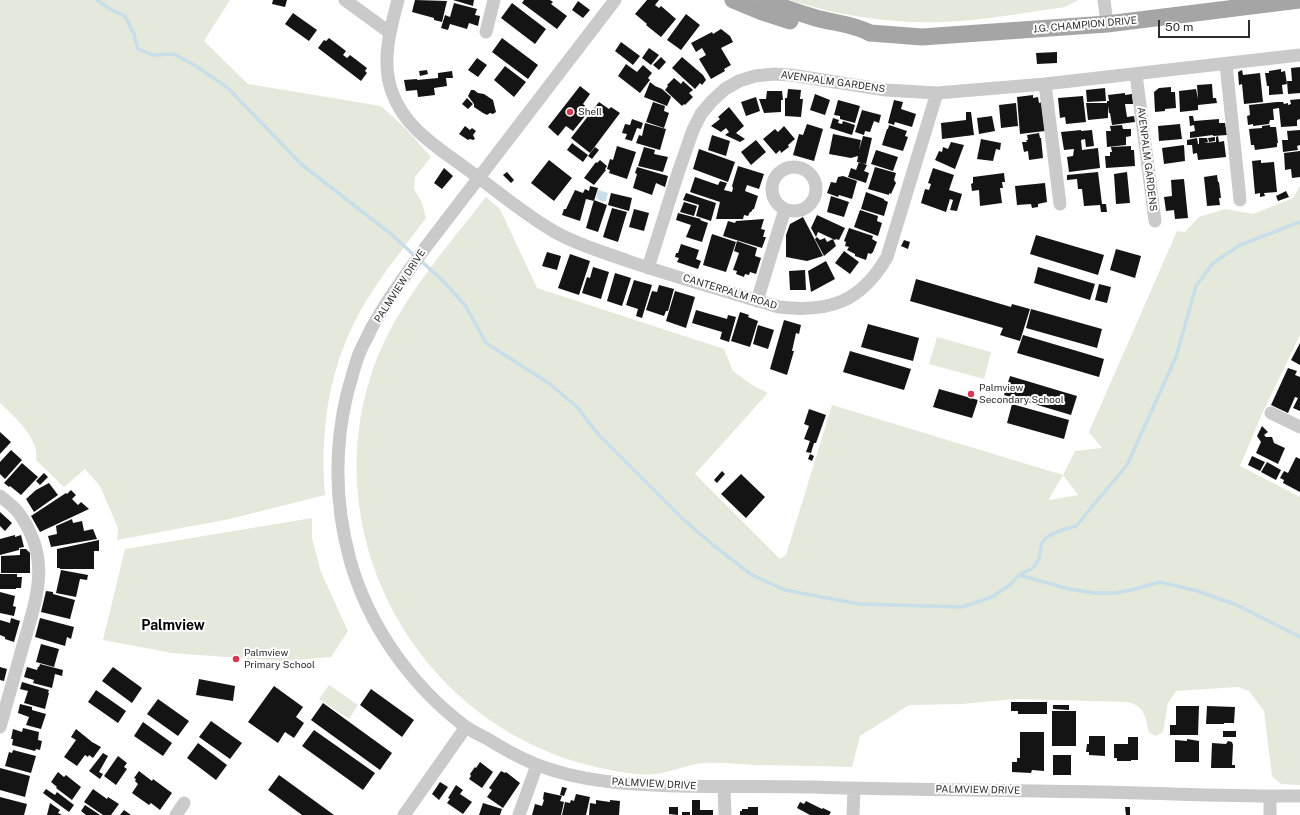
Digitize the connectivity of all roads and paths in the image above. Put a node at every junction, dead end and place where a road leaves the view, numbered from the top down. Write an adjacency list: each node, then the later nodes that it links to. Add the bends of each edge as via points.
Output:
1 (345, 0): 10 (street)
2 (398, 0): 10 (street, CANTERPALM ROAD)
3 (494, 0): 11 (street)
4 (615, 0): 18 (street, PALMVIEW DRIVE)
5 (733, 0): 12 (main road, J.G. CHAMPION DRIVE, via 799,24 832,31 864,35)
6 (765, 0): 12 (main road, J.G. CHAMPION DRIVE, via 788,10)
7 (1104, 0): 9 (street)
8 (1300, 0): 9 (main road, J.G. CHAMPION DRIVE)
9 (1107, 24): 12 (main road, J.G. CHAMPION DRIVE, via 922,37)
10 (389, 32): 18 (street, CANTERPALM ROAD, via 387,73 398,107 416,130)
11 (486, 32)
12 (870, 33)
13 (1300, 55): 14 (street, AVENPALM GARDENS)
14 (1226, 64): 15 (street, AVENPALM GARDENS); 19 (street)
15 (1136, 74): 16 (street, AVENPALM GARDENS); 22 (street, AVENPALM GARDENS)
16 (1045, 84): 17 (street, AVENPALM GARDENS); 20 (street)
17 (937, 93): 23 (street, AVENPALM GARDENS, via 886,90 791,75 755,76 738,81 712,101 701,114 693,130); 24 (street, CANTERPALM ROAD, via 887,257 878,272 864,288 833,305 794,309)
18 (480, 178): 23 (street, CANTERPALM ROAD, via 554,232 584,246); 29 (street, PALMVIEW DRIVE, via 401,281 382,309 359,353 342,418 337,464 344,539 365,604 398,658 448,713)
19 (1240, 200)
20 (1060, 204)
21 (785, 209): 24 (street)
22 (1155, 222)
23 (648, 268): 24 (street, CANTERPALM ROAD)
24 (757, 301)
25 (1271, 413): 26 (street)
26 (1300, 427)
27 (0, 496): 28 (street, via 17,511 26,525 33,540 40,570 36,599)
28 (0, 727)
29 (466, 727): 30 (street, PALMVIEW DRIVE); 37 (street)
30 (537, 765): 31 (street, PALMVIEW DRIVE, via 605,781 642,785); 38 (street)
31 (724, 787): 32 (street, PALMVIEW DRIVE); 39 (street)
32 (854, 789): 33 (street, PALMVIEW DRIVE); 40 (street)
33 (1270, 796): 34 (street, PALMVIEW DRIVE); 41 (street)
34 (1300, 796)
35 (184, 803): 36 (street)
36 (176, 815)
37 (404, 815)
38 (519, 815)
39 (725, 815)
40 (853, 815)
41 (1270, 815)

